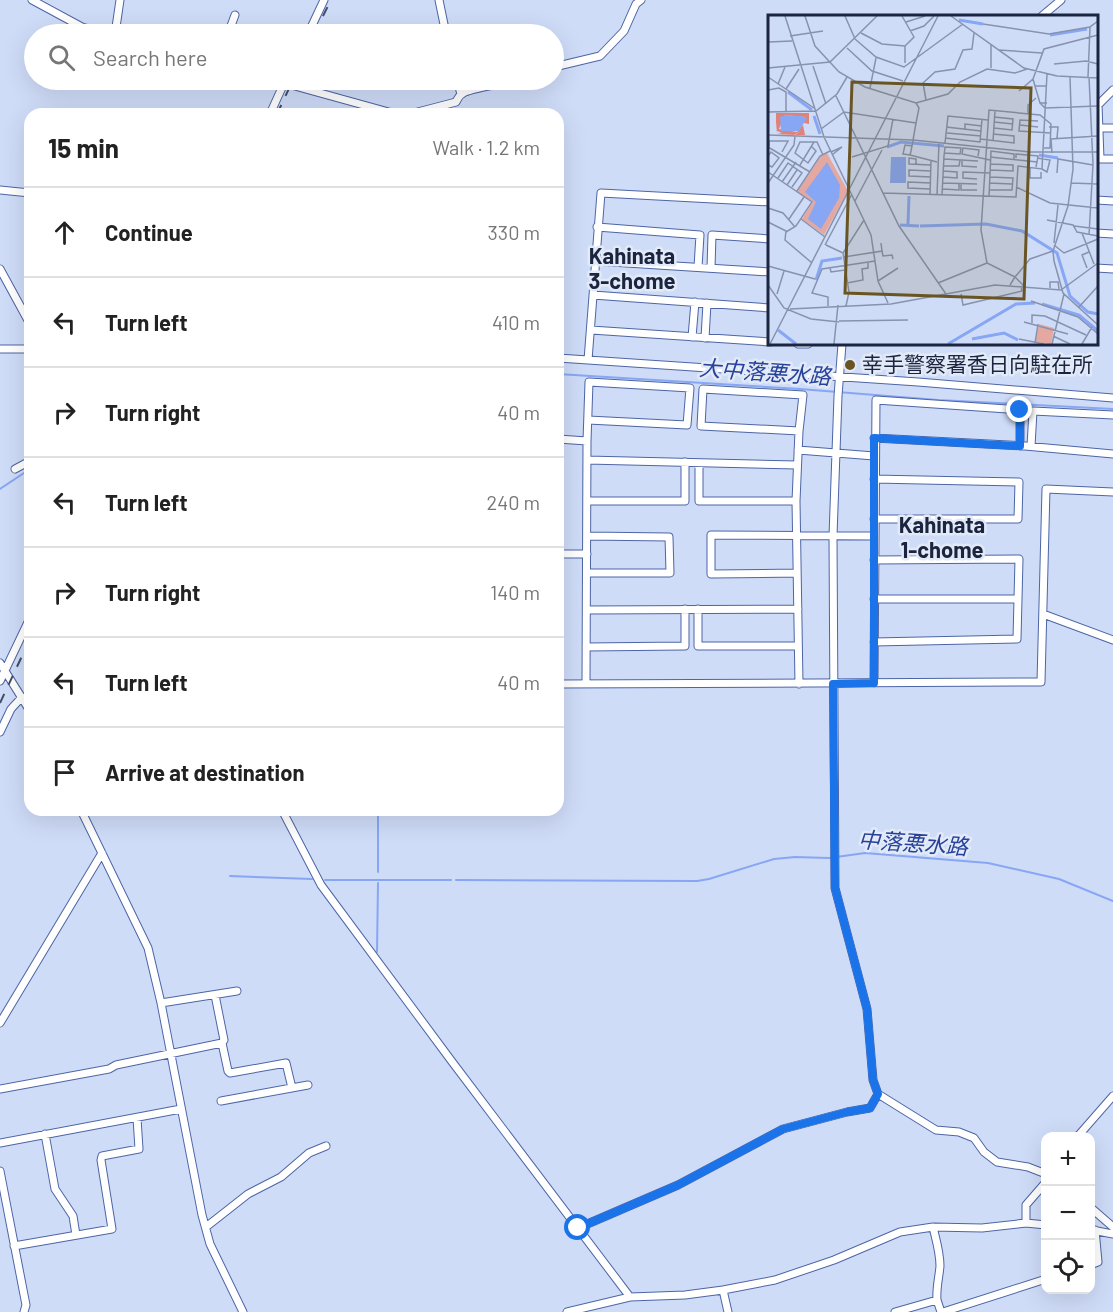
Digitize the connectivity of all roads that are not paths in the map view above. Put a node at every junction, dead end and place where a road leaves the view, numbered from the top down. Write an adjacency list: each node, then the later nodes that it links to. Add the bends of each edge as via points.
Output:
1 (32, 0): 11 (street)
2 (120, 0): 12 (street)
3 (319, 0): 8 (street)
4 (324, 0): 8 (street)
5 (439, 0): 15 (street)
6 (641, 0): 16 (street, via 624,31 600,57)
7 (1061, 0): 10 (street)
8 (319, 13): 14 (street)
9 (235, 15): 13 (street)
10 (1043, 15)
11 (76, 24)
12 (116, 24)
13 (232, 24)
14 (313, 24)
15 (444, 24)
16 (564, 65)
17 (281, 90): 23 (street)
18 (315, 90): 24 (street)
19 (460, 90): 22 (street)
20 (477, 90): 22 (street)
21 (1113, 90): 26 (street, via 1098,105)
22 (461, 94): 25 (street, via 456,102)
23 (273, 108)
24 (376, 108)
25 (433, 108)
26 (1099, 128): 27 (street); 28 (street)
27 (1113, 128)
28 (1098, 159): 29 (street)
29 (1113, 159)
30 (0, 190): 31 (street)
31 (24, 192)
32 (1098, 200): 33 (street)
33 (1113, 201)
34 (768, 202): 35 (street, via 601,193)
35 (597, 227): 39 (street); 40 (street, via 700,236)
36 (1098, 233): 37 (street)
37 (1113, 234)
38 (768, 239): 41 (street, via 712,235)
39 (595, 261): 40 (street); 46 (street)
40 (698, 267): 41 (street)
41 (711, 268): 45 (street)
42 (1098, 268): 44 (street)
43 (0, 269): 50 (street)
44 (1113, 269)
45 (768, 272)
46 (593, 295): 47 (street); 51 (street)
47 (695, 302): 48 (street); 52 (street)
48 (707, 303): 49 (street); 53 (street)
49 (768, 308)
50 (24, 313)
51 (591, 330): 52 (street); 59 (street)
52 (692, 337): 53 (street)
53 (705, 338): 54 (street)
54 (768, 342)
55 (842, 345): 60 (street)
56 (0, 349): 57 (street)
57 (24, 349)
58 (564, 358): 59 (street)
59 (588, 360): 60 (street)
60 (839, 378): 61 (street); 71 (street)
61 (1113, 398)
62 (1113, 415): 69 (street, via 1033,411)
63 (588, 420): 63 (street, via 589,382 690,388 687,425); 67 (street)
64 (798, 431): 64 (street, via 701,426 703,389 802,395); 70 (street)
65 (874, 438): 68 (street); 68 (street, via 876,400 1020,410); 73 (street)
66 (564, 439): 67 (street)
67 (587, 441): 74 (street)
68 (1020, 446): 69 (street)
69 (1031, 446): 72 (street)
70 (798, 450): 71 (street); 78 (street)
71 (835, 453): 73 (street); 87 (street)
72 (1113, 454)
73 (874, 456): 80 (street)
74 (587, 460): 75 (street); 82 (street)
75 (685, 462): 76 (street); 82 (street, via 685,501)
76 (699, 463): 78 (street); 83 (street, via 699,501)
77 (24, 464): 79 (street)
78 (797, 465): 83 (street)
79 (15, 469)
80 (874, 479): 84 (street); 84 (street, via 1019,482 1018,519)
81 (1113, 492): 100 (street, via 1046,489)
82 (587, 501): 85 (street)
83 (796, 501): 86 (street)
84 (874, 519): 88 (street)
85 (587, 536): 90 (street); 92 (street, via 669,537 670,573)
86 (797, 536): 87 (street); 93 (street); 93 (street, via 711,536 711,574)
87 (833, 536): 88 (street); 113 (street)
88 (874, 536): 91 (street)
89 (564, 554): 90 (street)
90 (587, 554): 92 (street)
91 (874, 560): 94 (street, via 1019,560); 95 (street)
92 (587, 573): 99 (street)
93 (797, 573): 98 (street)
94 (1018, 598): 95 (street); 103 (street, via 1017,639)
95 (874, 599): 103 (street)
96 (685, 609): 97 (street); 99 (street); 105 (street, via 685,646)
97 (698, 609): 98 (street); 104 (street, via 698,646)
98 (798, 609): 104 (street)
99 (587, 610): 105 (street)
100 (1043, 614): 102 (street); 109 (street, via 1041,682)
101 (24, 631): 107 (street)
102 (1113, 640)
103 (874, 642): 109 (street)
104 (798, 646): 112 (street)
105 (586, 647): 111 (street)
106 (0, 663): 107 (street)
107 (5, 671): 108 (street); 114 (street)
108 (0, 681)
109 (874, 683): 113 (street)
110 (564, 684): 111 (street)
111 (586, 684): 112 (street)
112 (799, 684): 113 (street)
113 (833, 684): 129 (street, via 835,888 867,1009 873,1080)
114 (22, 697): 115 (street); 116 (street)
115 (24, 700)
116 (0, 732)
117 (84, 816): 119 (street)
118 (285, 816): 147 (street, via 321,885)
119 (102, 853): 122 (street, via 148,948); 123 (street)
120 (237, 991): 121 (street)
121 (215, 995): 122 (street); 124 (street)
122 (161, 1002): 125 (street)
123 (0, 1023)
124 (222, 1043): 125 (street); 127 (street, via 230,1073 286,1062)
125 (171, 1053): 128 (street); 132 (street)
126 (308, 1085): 127 (street)
127 (292, 1088): 131 (street)
128 (0, 1089)
129 (878, 1094): 139 (street, via 936,1130 974,1138 997,1162); 147 (street, via 870,1108 783,1129 678,1185)
130 (1113, 1096): 134 (street)
131 (221, 1101)
132 (181, 1109): 133 (street); 144 (street)
133 (137, 1118): 135 (street); 150 (street, via 139,1149 102,1156 101,1160 112,1229)
134 (1082, 1132)
135 (45, 1134): 136 (street); 150 (street, via 55,1189 73,1216)
136 (0, 1143)
137 (326, 1146): 144 (street, via 248,1194)
138 (0, 1171): 152 (street)
139 (1041, 1172)
140 (1043, 1186): 142 (street, via 1026,1205)
141 (1095, 1211): 146 (street)
142 (1026, 1223): 143 (street); 145 (street, via 982,1228)
143 (1041, 1224)
144 (206, 1227): 159 (street, via 210,1244)
145 (933, 1227): 155 (street, via 900,1232 792,1275); 157 (street, via 940,1255)
146 (1113, 1227)
147 (578, 1228): 156 (street)
148 (1095, 1230): 149 (street)
149 (1113, 1234)
150 (76, 1235): 152 (street)
151 (1095, 1243): 153 (street)
152 (14, 1246): 158 (street, via 26,1305)
153 (1095, 1263)
154 (1041, 1281): 163 (street)
155 (723, 1290): 156 (street); 161 (street)
156 (630, 1297): 160 (street)
157 (937, 1300): 162 (street); 163 (street)
158 (24, 1312)
159 (243, 1312)
160 (567, 1312)
161 (728, 1312)
162 (895, 1312)
163 (942, 1312)

